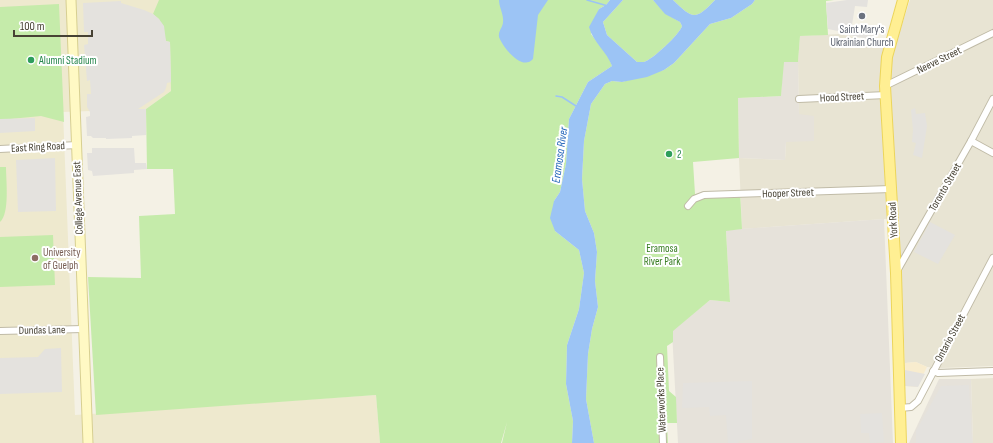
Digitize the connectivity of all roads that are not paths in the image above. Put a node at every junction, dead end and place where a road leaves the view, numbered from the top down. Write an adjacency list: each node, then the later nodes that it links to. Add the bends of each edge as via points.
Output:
1 (71, 0): 8 (street, College Avenue East)
2 (903, 0): 4 (main road, York Road, via 887,57)
3 (993, 33): 4 (street, Neeve Street)
4 (885, 90): 5 (street, Hood Street); 11 (main road, York Road)
5 (799, 99)
6 (993, 99): 7 (street, Toronto Street)
7 (971, 141): 10 (street); 14 (street, Toronto Street)
8 (77, 146): 9 (street, East Ring Road); 15 (street, College Avenue East)
9 (0, 149)
10 (993, 152)
11 (891, 189): 12 (street, Hooper Street, via 704,195 694,199); 14 (main road, York Road)
12 (688, 206)
13 (992, 260): 18 (street, Ontario Street)
14 (896, 273): 20 (main road, York Road)
15 (83, 329): 16 (street, Dundas Lane); 21 (street, College Avenue East)
16 (0, 331)
17 (660, 358): 22 (street, Waterworks Place)
18 (933, 371): 19 (street); 20 (street, Ontario Street, via 916,404)
19 (993, 371)
20 (900, 408): 23 (main road, York Road)
21 (88, 443)
22 (663, 443)
23 (901, 443)

